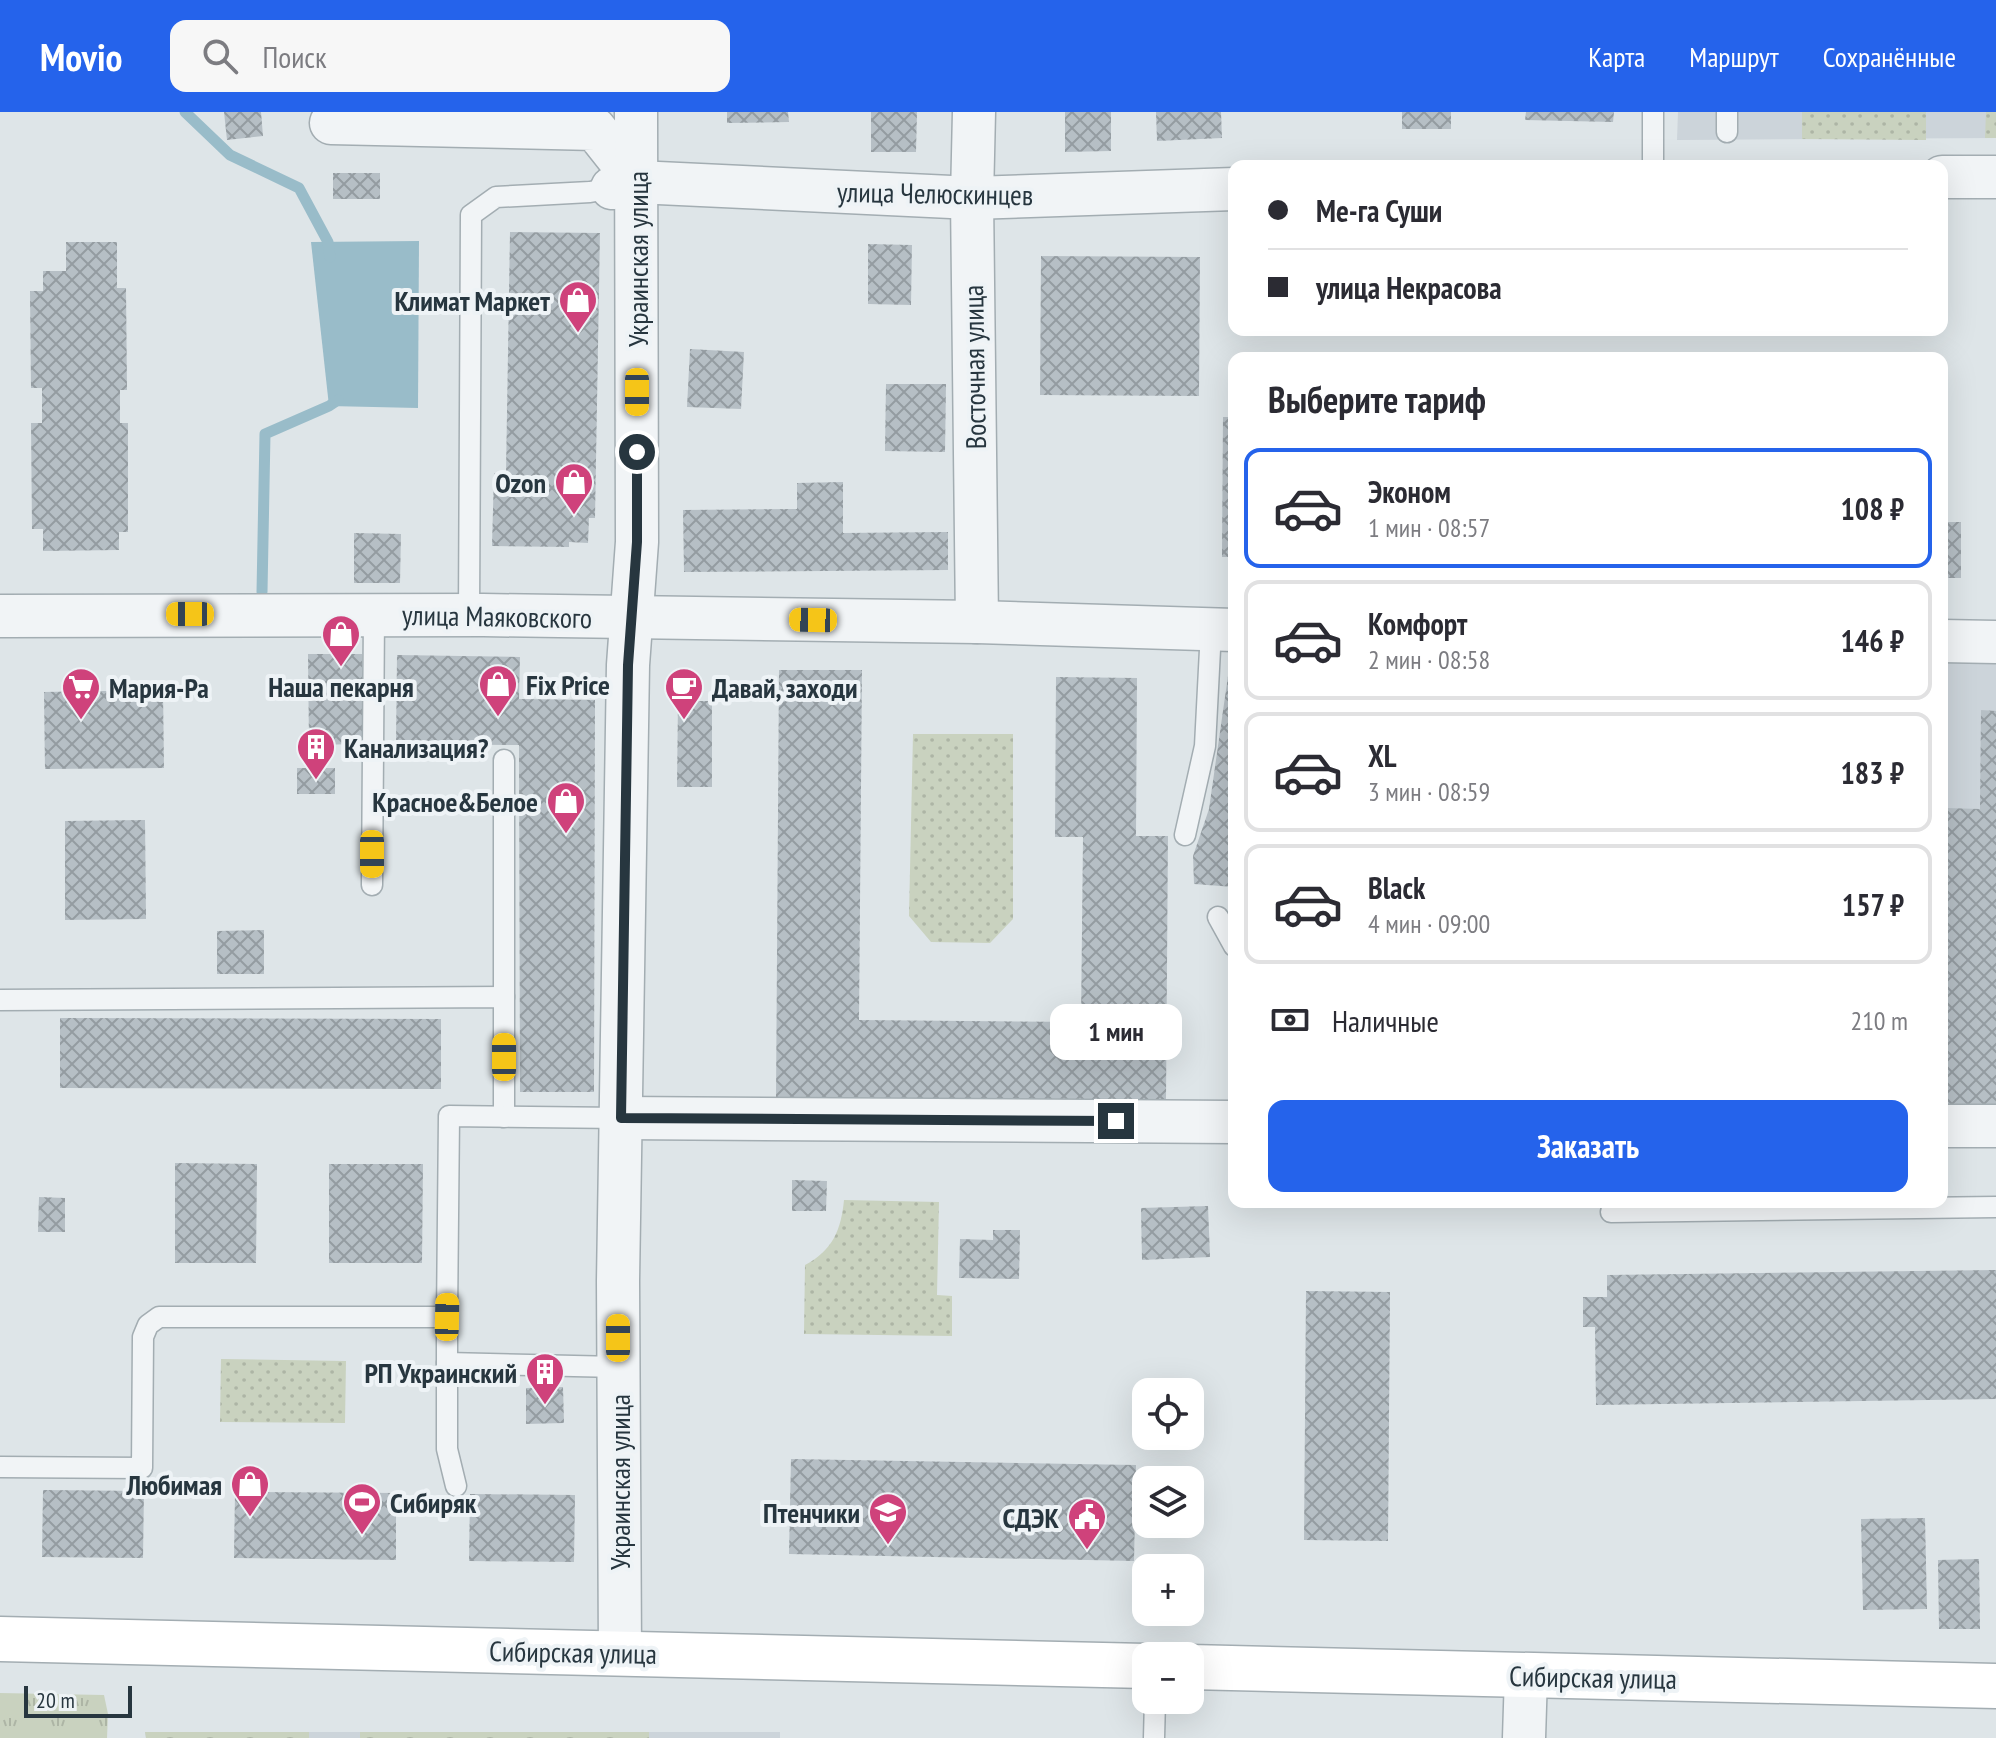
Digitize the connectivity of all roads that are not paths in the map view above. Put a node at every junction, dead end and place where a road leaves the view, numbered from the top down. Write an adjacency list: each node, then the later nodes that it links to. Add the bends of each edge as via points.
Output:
1 (636, 112): 8 (street, Украинская улица)
2 (974, 112): 10 (street, Восточная улица)
3 (1653, 112): 5 (lane)
4 (331, 123): 8 (street, via 595,129)
5 (1653, 160)
6 (1948, 177): 7 (street)
7 (1996, 177)
8 (624, 185): 10 (street, улица Челюскинцев); 12 (lane, via 496,197 471,215); 14 (street, Украинская улица, via 637,542)
9 (1228, 189): 10 (street, улица Челюскинцев)
10 (972, 198): 15 (street, Восточная улица)
11 (374, 614): 12 (street, улица Маяковского); 13 (street, улица Маяковского); 21 (lane)
12 (469, 615): 14 (street, улица Маяковского)
13 (0, 616)
14 (631, 618): 15 (street, улица Маяковского); 27 (street, Украинская улица)
15 (977, 622): 16 (street, улица Маяковского)
16 (1222, 630): 20 (lane)
17 (1948, 641): 18 (street)
18 (1996, 642)
19 (504, 760): 24 (lane)
20 (1185, 835)
21 (372, 885)
22 (1218, 917): 23 (lane)
23 (1228, 935)
24 (504, 997): 25 (lane); 26 (lane)
25 (0, 1000)
26 (504, 1117): 27 (lane); 35 (lane, via 449,1116)
27 (621, 1118): 28 (street); 37 (street, Украинская улица)
28 (1228, 1122)
29 (1948, 1126): 30 (street)
30 (1996, 1126)
31 (1996, 1207): 33 (lane)
32 (1919, 1208): 34 (lane)
33 (1948, 1208)
34 (1611, 1212)
35 (447, 1317): 36 (lane); 38 (lane, via 159,1317 143,1337 142,1468)
36 (447, 1363): 37 (lane); 39 (lane, via 447,1449)
37 (618, 1367): 41 (street, Украинская улица)
38 (0, 1467)
39 (456, 1486)
40 (0, 1639): 41 (main road, Сибирская улица)
41 (620, 1653): 42 (main road, Сибирская улица)
42 (1132, 1666)
43 (1204, 1667): 44 (main road, Сибирская улица)
44 (1526, 1675): 45 (main road, Сибирская улица); 48 (street)
45 (1996, 1686)
46 (1155, 1714): 47 (lane)
47 (1154, 1738)
48 (1524, 1738)

